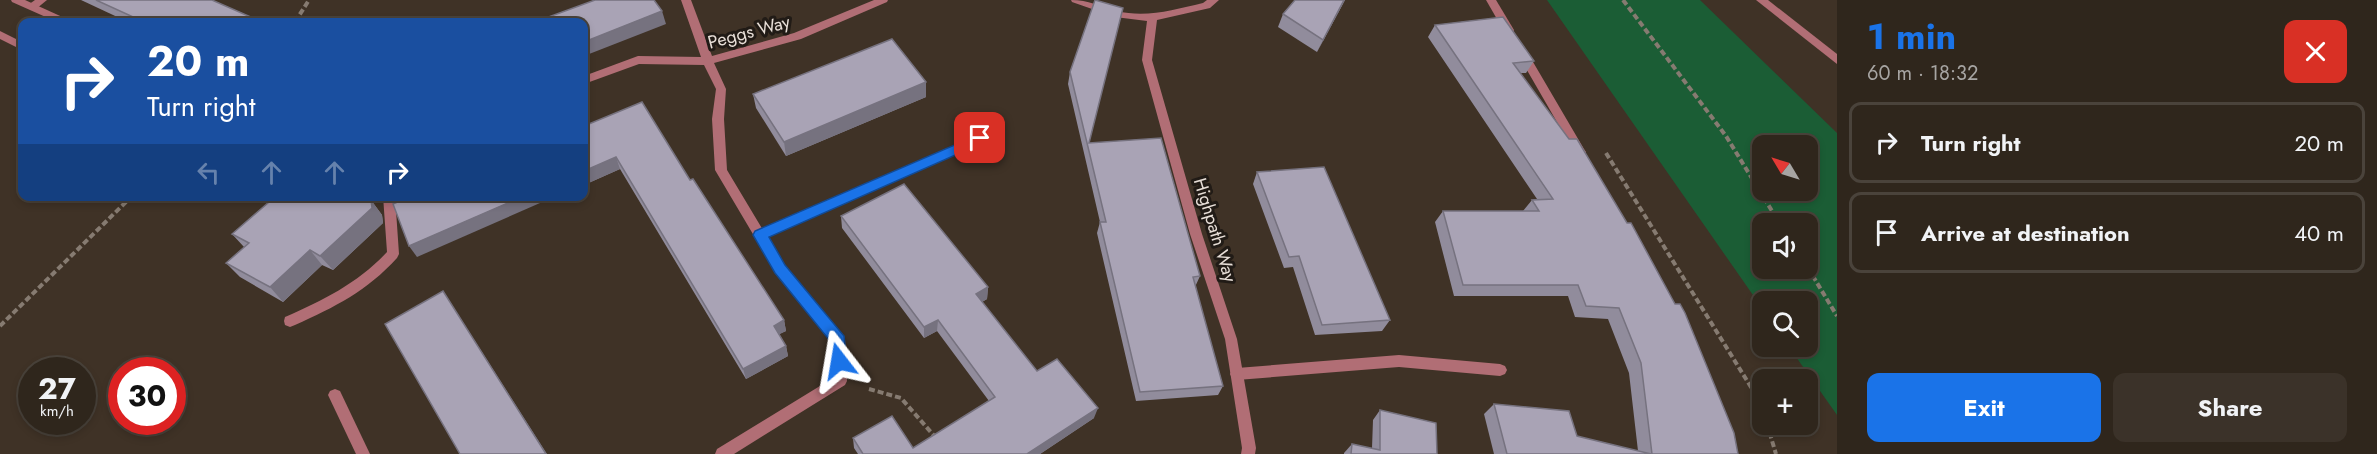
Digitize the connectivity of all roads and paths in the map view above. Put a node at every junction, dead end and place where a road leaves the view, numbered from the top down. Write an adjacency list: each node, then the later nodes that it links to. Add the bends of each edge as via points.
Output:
1 (16, 0): 11 (street)
2 (42, 0): 11 (street)
3 (309, 0): 13 (path)
4 (686, 0): 18 (street)
5 (883, 0): 18 (street, Peggs Way, via 797,36)
6 (1076, 0): 14 (street, via 1115,14)
7 (1214, 0): 14 (street, via 1206,6)
8 (1491, 0): 22 (street)
9 (1623, 0): 25 (path, via 1726,136)
10 (1761, 0): 17 (street)
11 (32, 7): 12 (street)
12 (56, 18)
13 (298, 18)
14 (1152, 18): 32 (street, Highpath Way, via 1147,60 1196,234 1231,339)
15 (0, 35): 16 (street)
16 (18, 44)
17 (1837, 60)
18 (708, 61): 19 (street, Peggs Way, via 638,60); 26 (street, via 721,89 721,170)
19 (588, 79)
20 (980, 138): 26 (street)
21 (1605, 150): 34 (path)
22 (1586, 161)
23 (127, 201): 30 (path)
24 (389, 201): 29 (street, via 393,255 349,295)
25 (1773, 213)
26 (760, 235): 33 (street, via 780,269 839,340)
27 (1815, 279): 28 (path)
28 (1837, 316)
29 (290, 321)
30 (0, 326)
31 (1500, 370): 32 (street, via 1399,361)
32 (1237, 374): 40 (street, Highpath Way)
33 (840, 381): 37 (path, via 901,398); 39 (street)
34 (1752, 389)
35 (335, 395): 38 (street)
36 (1770, 435): 41 (path)
37 (944, 446)
38 (363, 454)
39 (722, 454)
40 (1248, 454)
41 (1776, 454)

